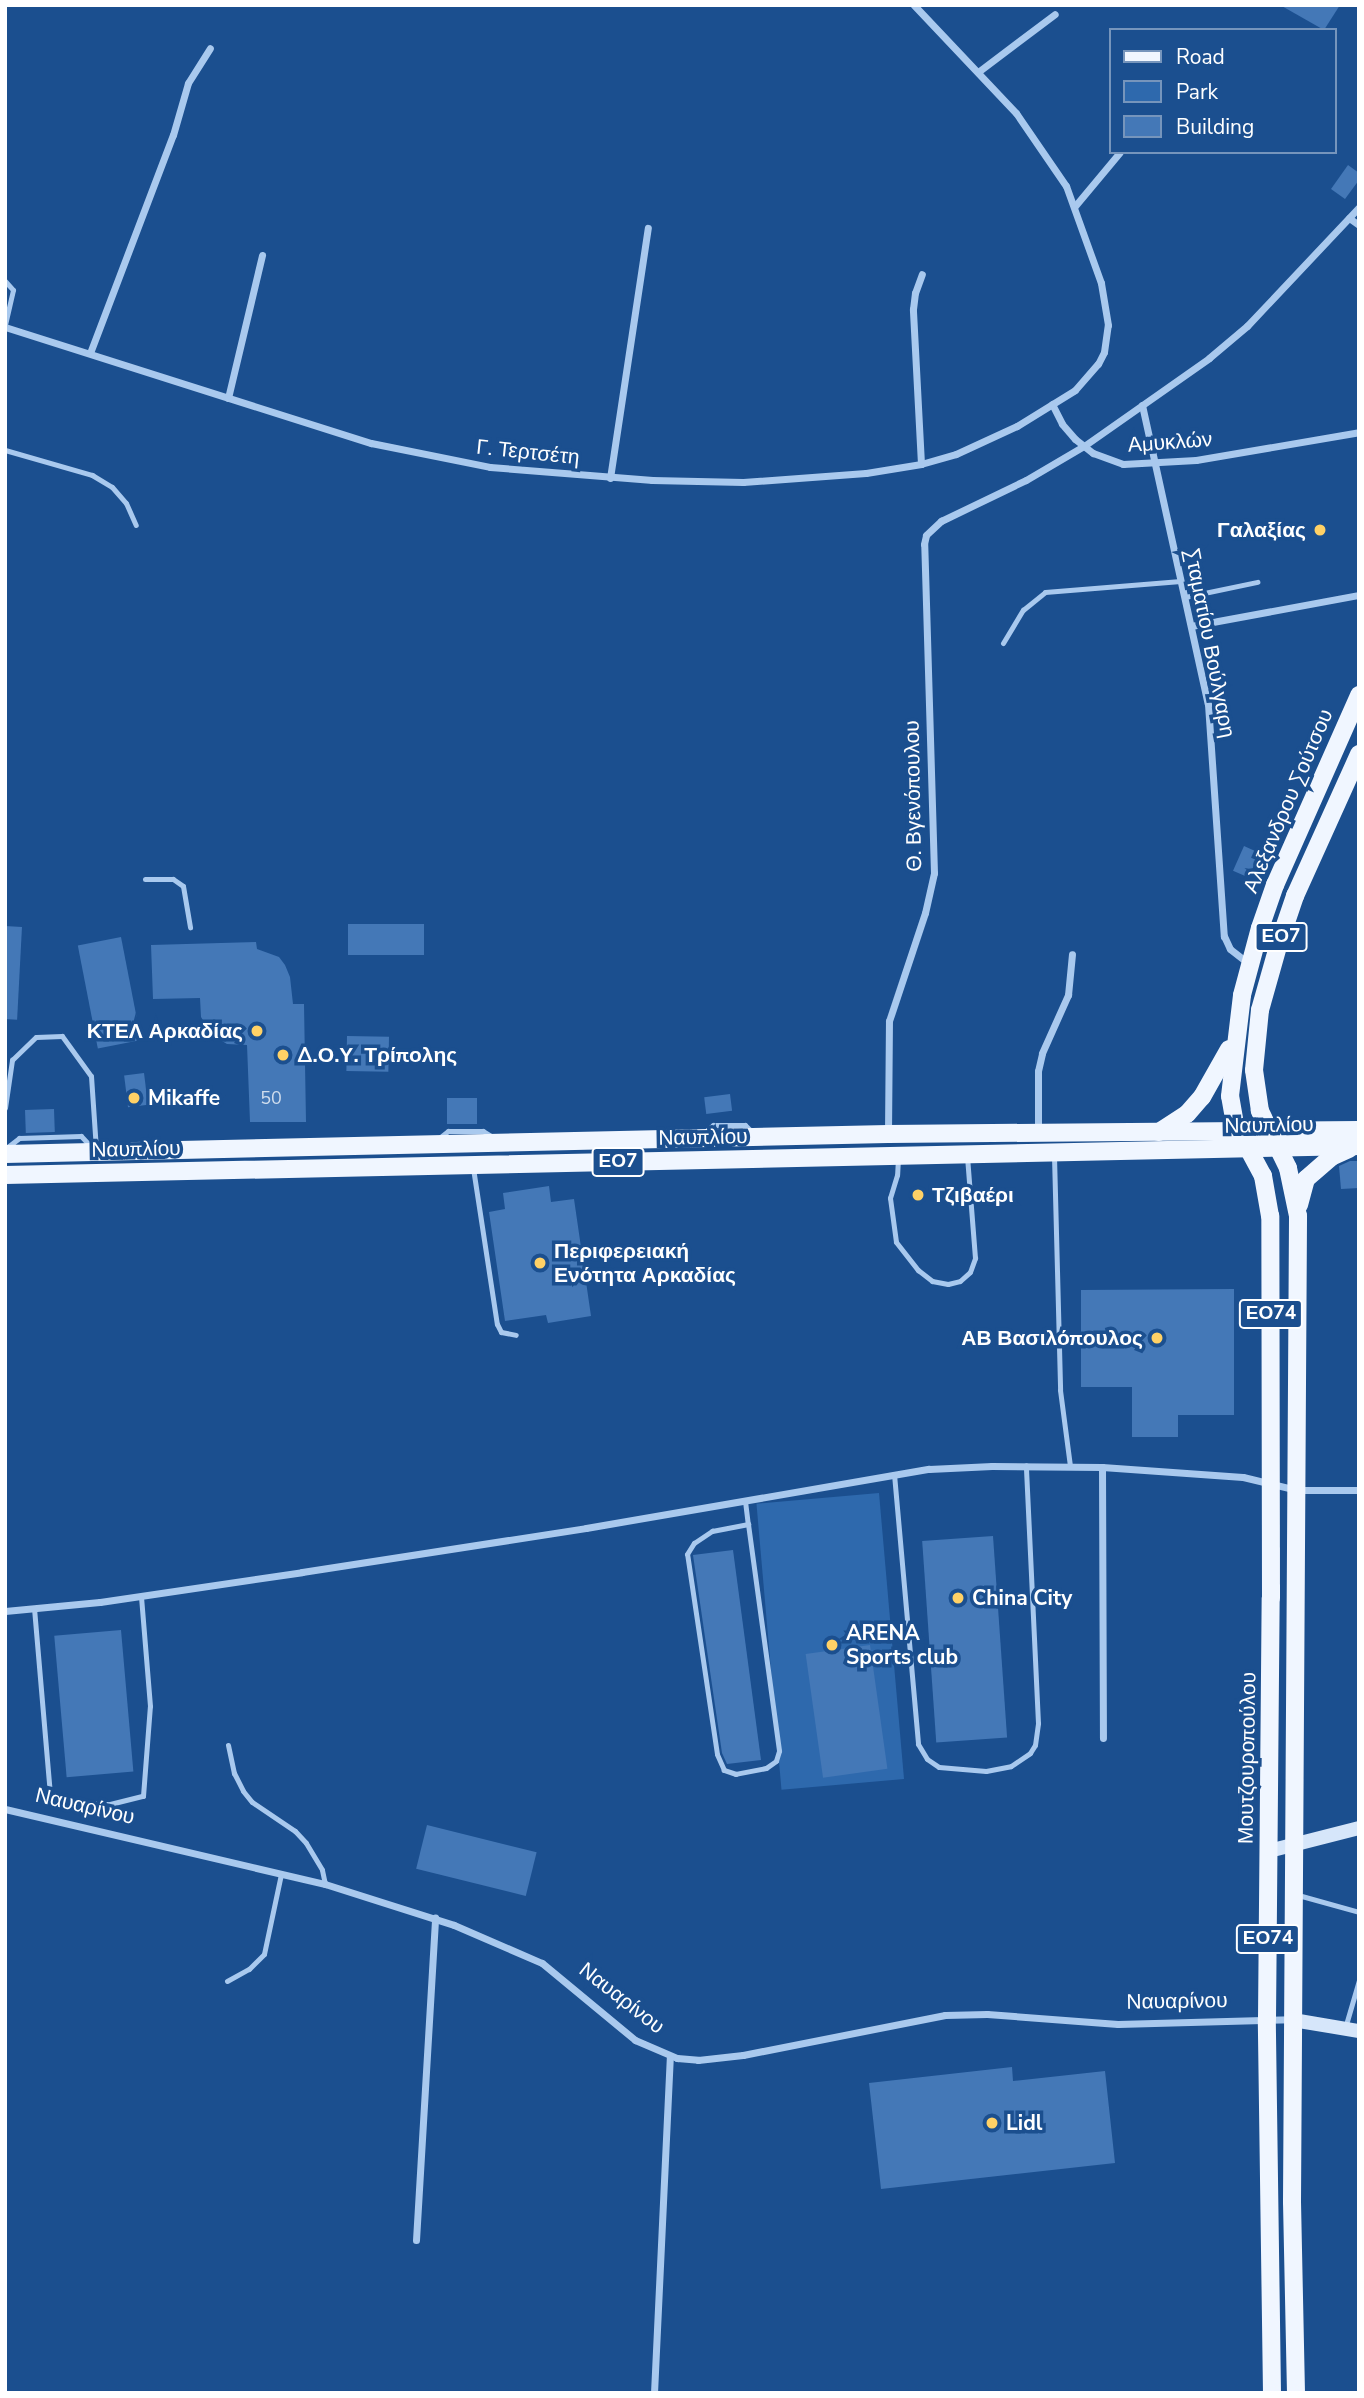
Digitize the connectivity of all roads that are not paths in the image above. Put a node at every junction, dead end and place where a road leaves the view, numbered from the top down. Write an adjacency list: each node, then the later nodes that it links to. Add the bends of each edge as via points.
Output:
1 (914, 5): 4 (street)
2 (1055, 14): 4 (street)
3 (210, 48): 15 (street, via 188,83 173,135)
4 (978, 72): 6 (street, via 1046,154)
5 (1117, 154): 6 (street)
6 (1076, 206): 17 (street, via 1101,283 1107,337 1092,374)
7 (1359, 207): 8 (street)
8 (1349, 218): 9 (street); 18 (street, via 1247,326)
9 (1359, 225)
10 (648, 228): 24 (street)
11 (261, 256): 16 (street)
12 (922, 274): 22 (street, via 913,309)
13 (5, 281): 14 (lane, via 13,290)
14 (5, 326): 15 (street, Γ. Τερτσέτη)
15 (90, 354): 16 (street, Γ. Τερτσέτη)
16 (228, 398): 24 (street, Γ. Τερτσέτη, via 371,443 434,457)
17 (1052, 404): 20 (street, Αμυκλών, via 1062,425); 22 (street, Γ. Τερτσέτη, via 992,439)
18 (1142, 405): 20 (street); 23 (street, Σταματίου Βούλγαρη)
19 (1359, 432): 23 (street, Αμυκλών)
20 (1084, 446): 23 (street, Αμυκλών, via 1111,462); 44 (street, Θ. Βγενόπουλου, via 941,521 926,535 934,873 889,1021)
21 (5, 450): 25 (lane, via 92,475 126,503)
22 (921, 464): 24 (street, Γ. Τερτσέτη, via 743,482)
23 (1154, 464): 26 (street, Σταματίου Βούλγαρη)
24 (610, 478)
25 (136, 526)
26 (1181, 581): 29 (street, Σταματίου Βούλγαρη); 31 (lane, via 1045,592 1023,610)
27 (1257, 582): 29 (lane)
28 (1359, 595): 30 (street)
29 (1185, 597): 30 (street, Σταματίου Βούλγαρη)
30 (1191, 626): 37 (street, Σταματίου Βούλγαρη, via 1210,715 1224,936 1230,949)
31 (1003, 643)
32 (1359, 695): 37 (main road, Αλεξανδρου Σούτσου / ΕΟ7, via 1275,886)
33 (1357, 762): 41 (main road, Αλεξανδρου Σούτσου / ΕΟ7, via 1295,896 1263,995 1254,1070 1257,1101)
34 (145, 879): 35 (lane, via 173,879 183,886)
35 (190, 926)
36 (1072, 954): 43 (street, via 1068,995 1038,1071)
37 (1249, 965): 38 (main road, Αλεξανδρου Σούτσου / ΕΟ7)
38 (1236, 1032): 40 (main road, Αλεξανδρου Σούτσου / ΕΟ7, via 1230,1105); 42 (main road, ΕΟ7, via 1202,1097 1187,1114)
39 (5, 1108): 49 (lane, via 12,1060 36,1037 62,1036 90,1076)
40 (1238, 1131): 41 (main road, Ναυπλίου / ΕΟ7); 42 (main road, Ναυπλίου / ΕΟ7); 46 (main road, Μουτζουροπούλου / ΕΟ7)
41 (1269, 1131): 45 (main road, Ναυπλίου); 47 (main road, Αλεξανδρου Σούτσου / ΕΟ7)
42 (1159, 1132): 43 (main road, Ναυπλίου / ΕΟ7)
43 (1038, 1133): 44 (main road, Ναυπλίου / ΕΟ7)
44 (888, 1134): 49 (main road, Ναυπλίου / ΕΟ7)
45 (1357, 1141): 47 (main road, Ναυπλίου); 56 (main road, via 1306,1179)
46 (1250, 1148): 47 (main road, Ναυπλίου / ΕΟ7); 50 (main road, Ναυπλίου / ΕΟ7); 62 (main road, Μουτζουροπούλου / ΕΟ74, via 1263,1176 1270,1216)
47 (1279, 1148): 56 (main road, ΕΟ74)
48 (5, 1149): 49 (lane, via 19,1138 80,1136)
49 (97, 1152): 51 (main road, Ναυπλίου / ΕΟ7)
50 (1054, 1153): 52 (main road, Ναυπλίου / ΕΟ7); 59 (lane, via 1059,1366)
51 (5, 1154)
52 (966, 1154): 53 (main road, Ναυπλίου / ΕΟ7); 53 (lane, via 975,1258 970,1272 948,1284 932,1281 918,1270 896,1242 890,1198)
53 (898, 1156): 54 (main road, Ναυπλίου / ΕΟ7)
54 (473, 1165): 55 (main road, Ναυπλίου / ΕΟ7); 57 (lane, via 497,1324 501,1332)
55 (5, 1175)
56 (1298, 1216): 63 (main road, ΕΟ74)
57 (516, 1335)
58 (1027, 1465): 59 (street); 61 (street); 61 (lane, via 1038,1723 1030,1754 1011,1766 986,1771 939,1767 918,1744)
59 (1070, 1466): 60 (street)
60 (1102, 1467): 62 (street, via 1243,1477); 70 (street)
61 (894, 1474): 65 (street)
62 (1271, 1485): 63 (street); 75 (main road, Μουτζουροπούλου / ΕΟ74)
63 (1297, 1490): 64 (street); 74 (main road, ΕΟ74)
64 (1359, 1490)
65 (745, 1501): 66 (lane); 67 (street)
66 (748, 1524): 66 (lane, via 712,1531 687,1554 717,1755 724,1770 736,1774 765,1768 776,1761 779,1751)
67 (141, 1596): 68 (street); 68 (lane, via 150,1706 143,1796 110,1804 50,1794)
68 (34, 1608): 69 (street)
69 (5, 1611)
70 (1103, 1738)
71 (228, 1745): 77 (lane, via 243,1791 306,1843)
72 (5, 1809): 76 (street, Ναυαρίνου)
73 (1359, 1828): 74 (street)
74 (1295, 1845): 75 (street); 78 (main road, ΕΟ74)
75 (1269, 1851): 83 (main road, Μουτζουροπούλου / ΕΟ74)
76 (281, 1874): 77 (street, Ναυαρίνου); 81 (lane, via 264,1954 250,1969)
77 (325, 1884): 80 (street, Ναυαρίνου)
78 (1294, 1894): 79 (lane); 84 (main road, ΕΟ74)
79 (1359, 1913)
80 (435, 1918): 86 (street, Ναυαρίνου, via 542,1963 635,2040); 87 (street)
81 (227, 1980)
82 (1359, 1980): 85 (lane)
83 (1267, 2019): 84 (street, Ναυαρίνου); 86 (street, Ναυαρίνου, via 1118,2024 945,2015 743,2055 698,2060); 89 (main road, Μουτζουροπούλου / ΕΟ74)
84 (1293, 2020): 85 (street, Ναυαρίνου); 90 (main road, ΕΟ74)
85 (1355, 2031)
86 (670, 2056): 88 (street)
87 (416, 2240)
88 (653, 2393)
89 (1272, 2393)
90 (1296, 2393)

